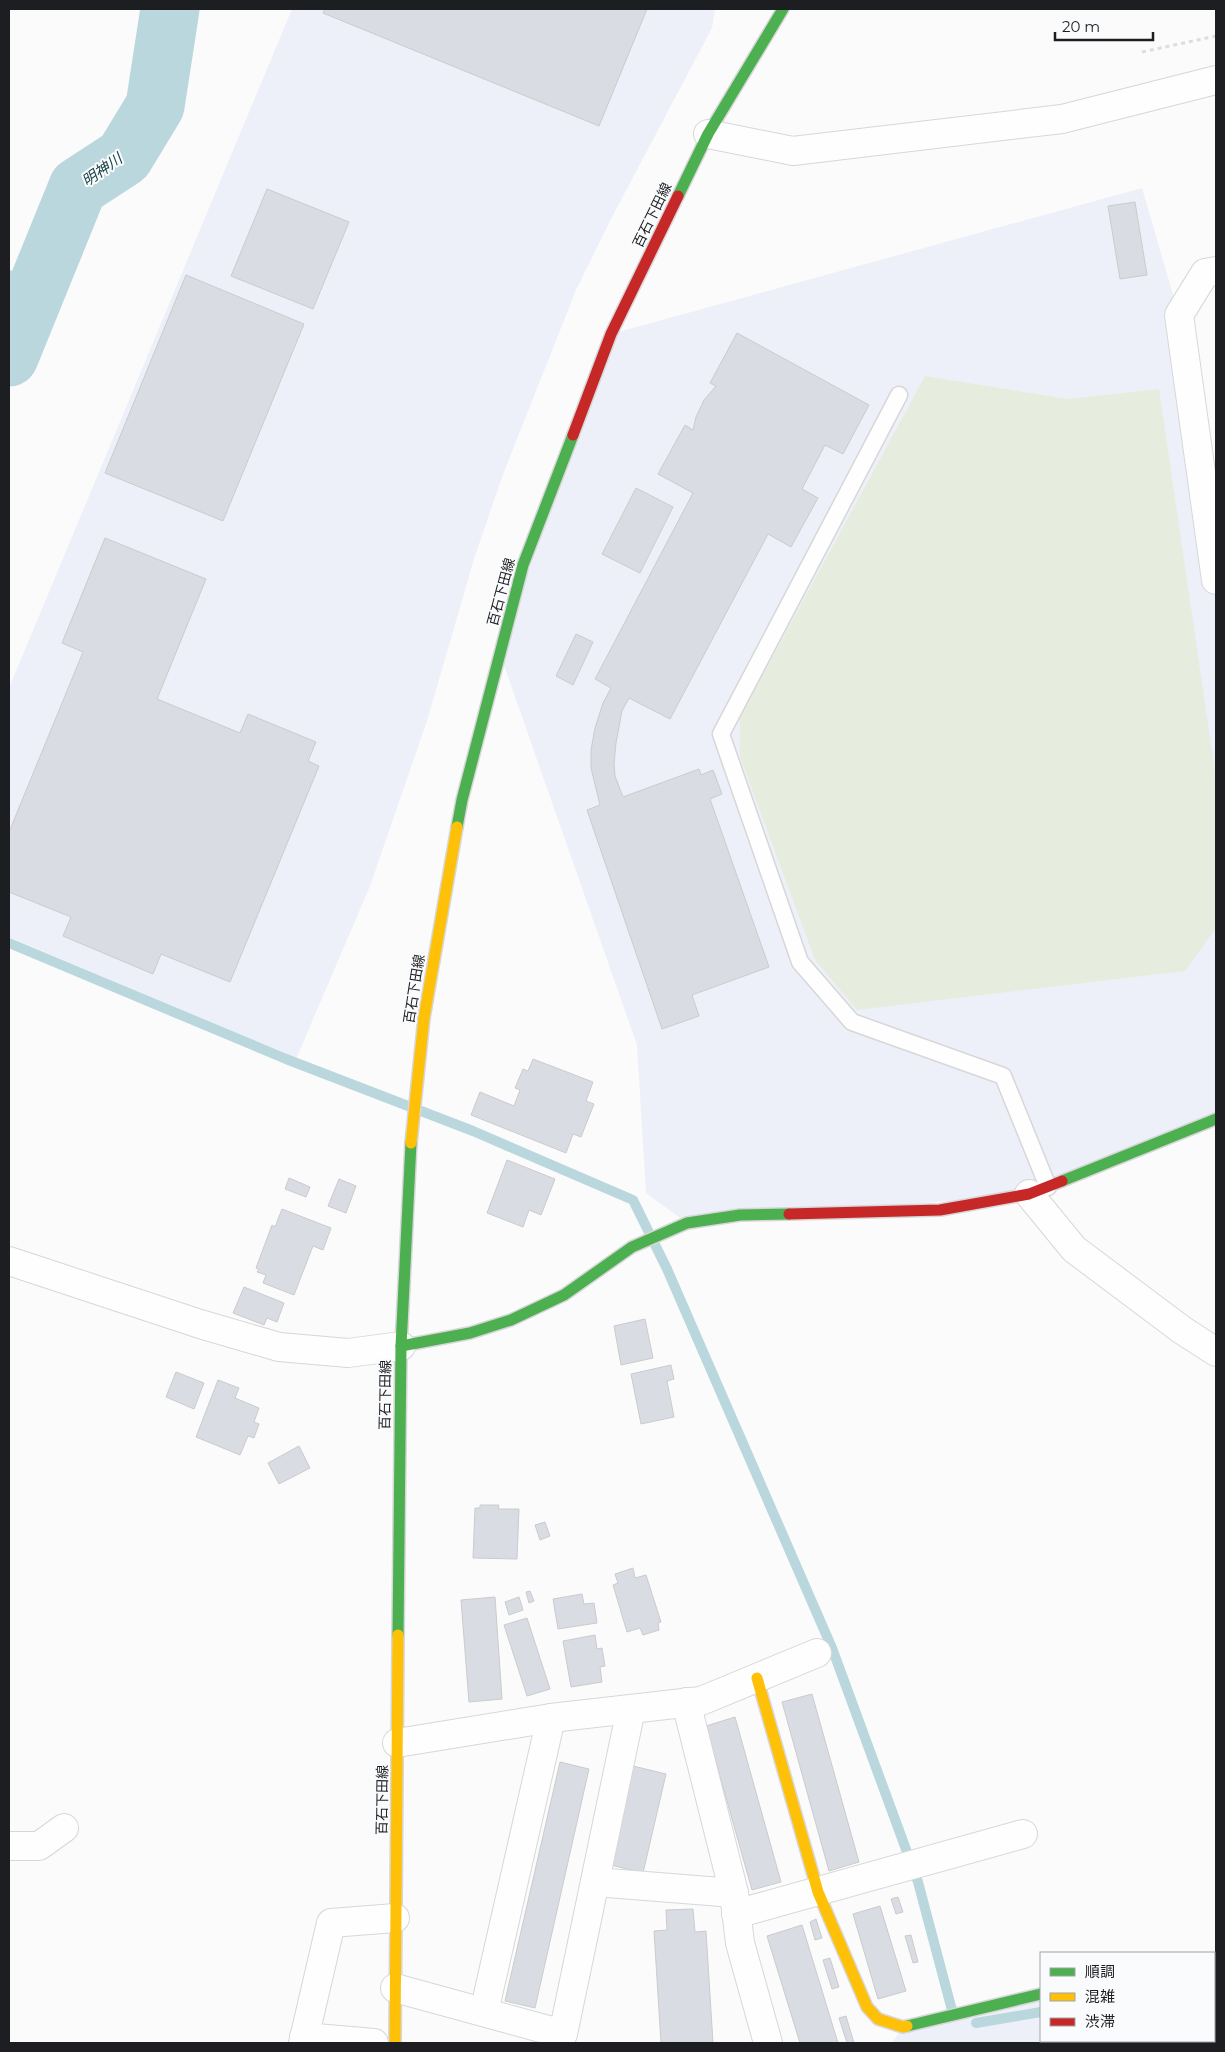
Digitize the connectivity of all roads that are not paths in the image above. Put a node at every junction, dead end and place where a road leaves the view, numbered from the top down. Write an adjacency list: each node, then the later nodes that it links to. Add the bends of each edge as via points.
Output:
1 (784, 9): 3 (main road, 百石下田線)
2 (1216, 80): 3 (street, via 1062,119 793,151)
3 (708, 134): 10 (main road, 百石下田線, via 603,351 523,565 462,800 424,1018 410,1155)
4 (1216, 272): 6 (street, via 1205,274 1179,314)
5 (898, 395): 8 (lane, via 721,734 800,962 852,1022 1003,1076)
6 (1216, 580)
7 (1216, 1119): 8 (main road)
8 (1038, 1191): 10 (main road, via 940,1210 740,1215 687,1224 632,1247 564,1295 511,1320 470,1333); 11 (street, via 1074,1249)
9 (9, 1261): 10 (street, via 279,1347 348,1353)
10 (401, 1346): 17 (main road, 百石下田線)
11 (1216, 1352)
12 (817, 1653): 13 (street)
13 (757, 1678): 14 (street, via 701,1700); 22 (main road)
14 (686, 1702): 15 (street); 23 (street)
15 (631, 1709): 16 (street); 21 (street)
16 (551, 1718): 17 (street); 27 (street)
17 (398, 1743): 24 (main road, 百石下田線)
18 (64, 1828): 20 (street, via 39,1846)
19 (1024, 1834): 22 (street)
20 (9, 1846)
21 (595, 1882): 23 (street); 27 (street, via 563,2034)
22 (818, 1892): 23 (street); 26 (main road, via 867,2007 878,2019 903,2027)
23 (735, 1904): 31 (street, via 740,1943)
24 (395, 1918): 25 (main road, 百石下田線); 28 (street, via 331,1923)
25 (395, 1988): 27 (street); 30 (main road, 百石下田線)
26 (1040, 1994)
27 (484, 2012)
28 (304, 2040): 29 (street)
29 (374, 2043)
30 (395, 2043)
31 (768, 2043)

